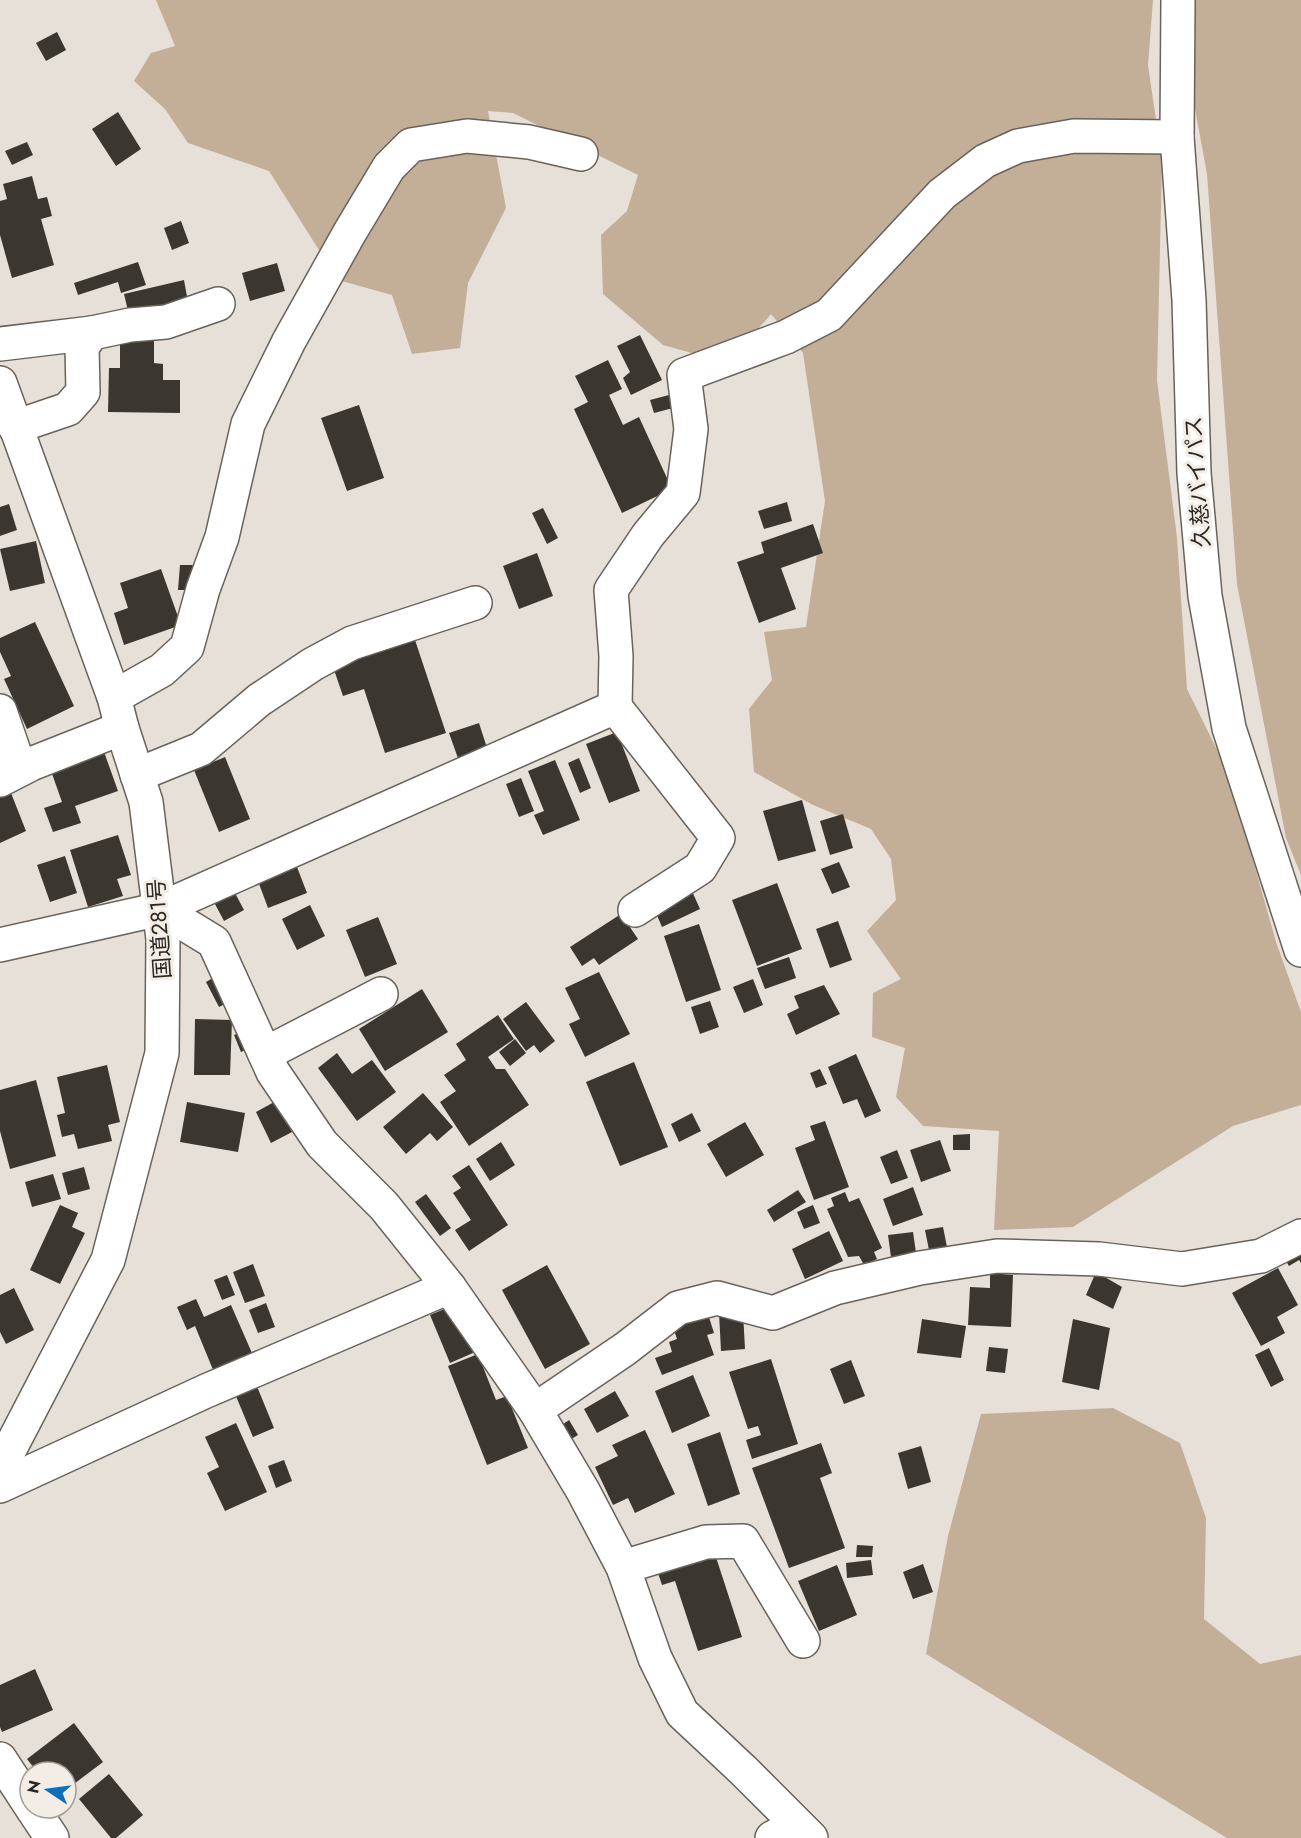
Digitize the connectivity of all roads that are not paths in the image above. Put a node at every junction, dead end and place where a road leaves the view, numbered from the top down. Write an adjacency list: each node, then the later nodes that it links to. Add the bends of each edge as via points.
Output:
1 (1178, 0): 2 (main road, 久慈バイパス)
2 (1177, 137): 11 (main road, via 1074,136 1018,146 985,161 942,194 829,315 786,337 684,375 691,429 683,493 648,535 611,590); 19 (main road, 久慈バイパス, via 1189,300 1194,473 1205,596 1229,728)
3 (581, 154): 10 (main road, via 529,142 467,136 411,145 389,167 289,341 248,424 222,537 187,647 162,670)
4 (218, 304): 5 (main road, via 166,322)
5 (92, 333): 6 (main road); 8 (main road, via 82,347 83,392 68,409)
6 (0, 344)
7 (0, 382): 8 (main road, 国道281号)
8 (15, 427): 10 (main road, 国道281号)
9 (475, 603): 15 (main road, via 352,643 259,700 201,749)
10 (114, 696): 13 (main road, 国道281号)
11 (615, 707): 16 (main road); 17 (main road, via 718,838 700,868)
12 (0, 711): 14 (main road)
13 (122, 728): 14 (main road); 15 (main road, 国道281号)
14 (10, 775)
15 (137, 775): 16 (main road, 国道281号, via 146,802)
16 (160, 909): 18 (main road); 21 (main road, via 214,942); 25 (main road, 国道281号, via 162,1053 108,1260)
17 (635, 910)
18 (0, 945)
19 (1301, 950)
20 (381, 994): 21 (main road)
21 (265, 1054): 23 (main road, via 322,1143 384,1206)
22 (1301, 1236): 24 (main road, via 1261,1256 1182,1269 1099,1260 997,1256 920,1268 835,1288 773,1312 717,1298 678,1308)
23 (449, 1287): 24 (main road); 26 (main road, via 206,1391)
24 (535, 1410): 27 (main road)
25 (0, 1468)
26 (0, 1486)
27 (623, 1567): 28 (main road, via 706,1542 743,1541); 32 (main road, via 655,1658 682,1713 744,1771)
28 (803, 1641)
29 (0, 1760): 30 (main road)
30 (18, 1787)
31 (40, 1820): 33 (main road)
32 (793, 1834)
33 (52, 1838)

